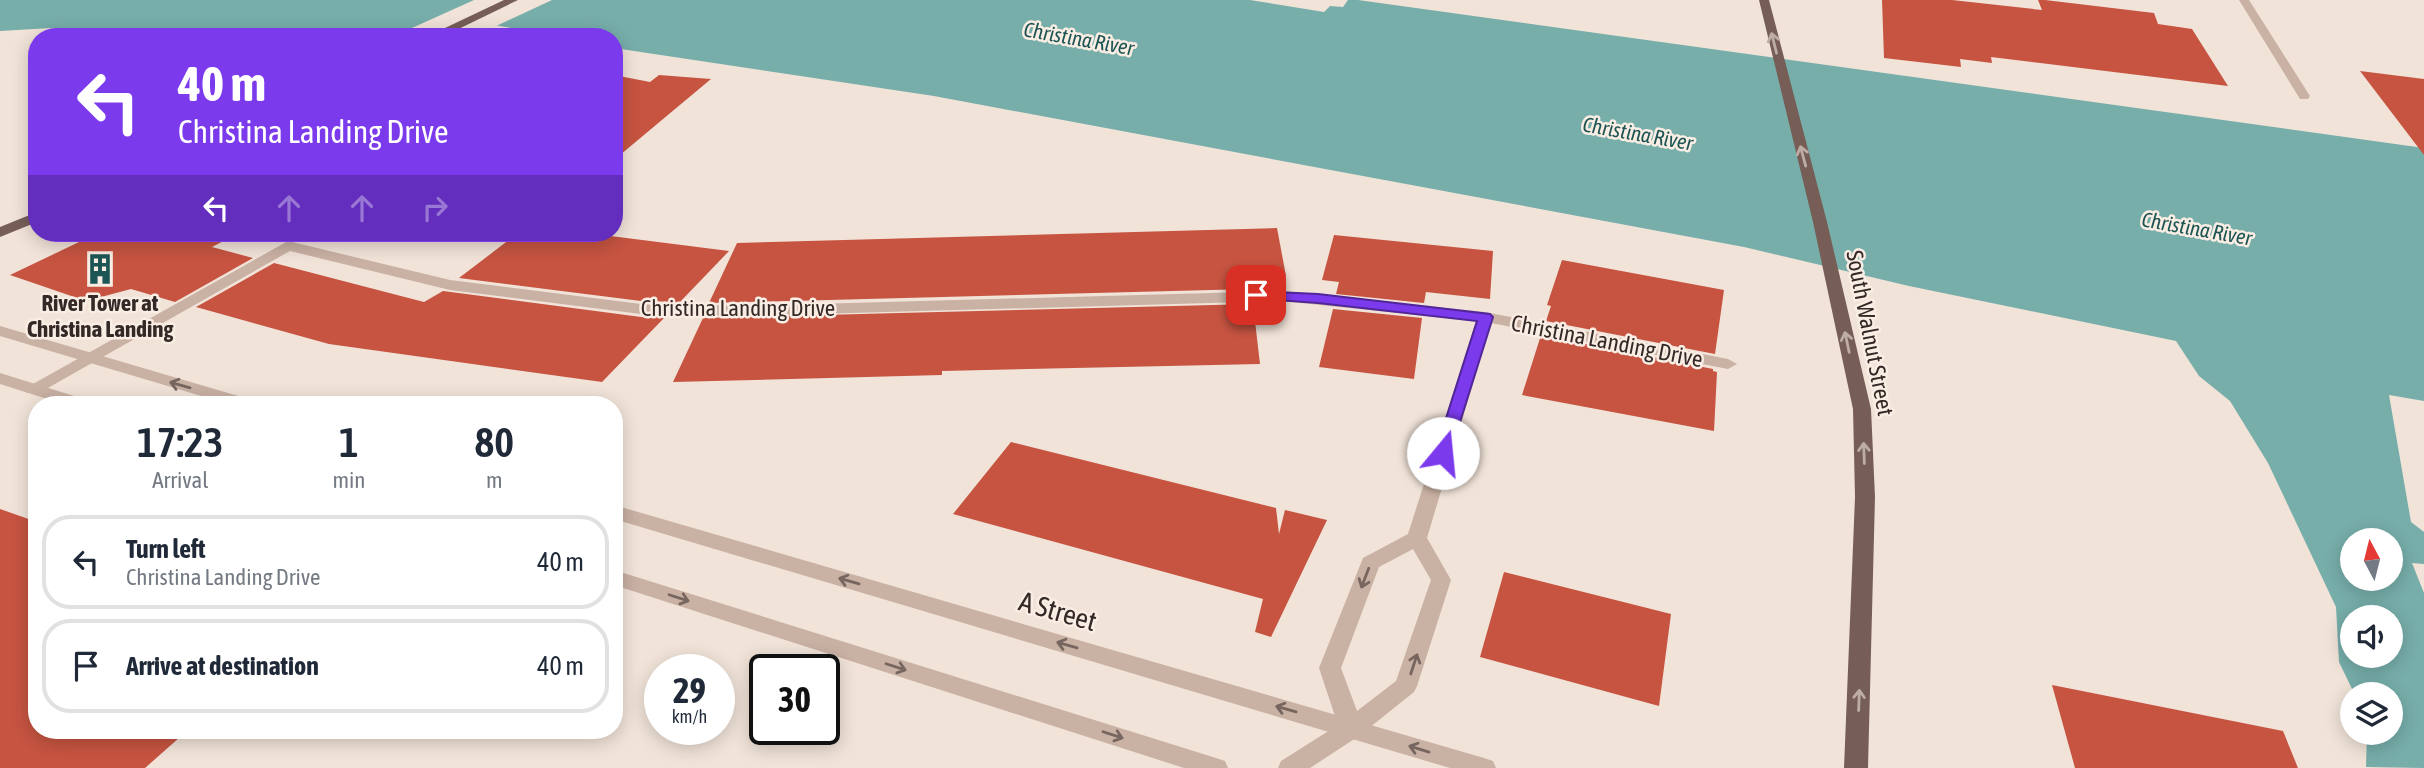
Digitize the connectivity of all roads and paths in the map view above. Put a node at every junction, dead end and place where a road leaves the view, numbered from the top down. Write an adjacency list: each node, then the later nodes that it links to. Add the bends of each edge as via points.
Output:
1 (513, 0): 4 (main road)
2 (1764, 0): 23 (main road, South Walnut Street, one-way to 2, via 1865,497 1862,409)
3 (2244, 0): 5 (street)
4 (452, 28)
5 (2304, 96)
6 (28, 220): 7 (main road)
7 (0, 233)
8 (1485, 317): 10 (street, Christina Landing Drive, via 1256,295 681,312 450,285 288,246); 11 (street, Christina Landing Drive); 17 (street, Christina Landing Drive)
9 (0, 331): 10 (street)
10 (88, 358): 13 (street, Christina Landing Drive); 15 (street, one-way to 10)
11 (1728, 364)
12 (0, 378): 13 (street)
13 (33, 389): 14 (street)
14 (55, 396)
15 (219, 396)
16 (623, 515): 19 (street, A Street, one-way to 16)
17 (1417, 538): 19 (street, one-way to 17, via 1406,686 1441,580); 19 (street, one-way to 19, via 1370,563 1330,668)
18 (623, 580): 20 (street, one-way to 20)
19 (1351, 729): 21 (street); 22 (street, A Street, one-way to 19)
20 (1216, 768)
21 (1290, 768)
22 (1484, 768)
23 (1856, 768)

